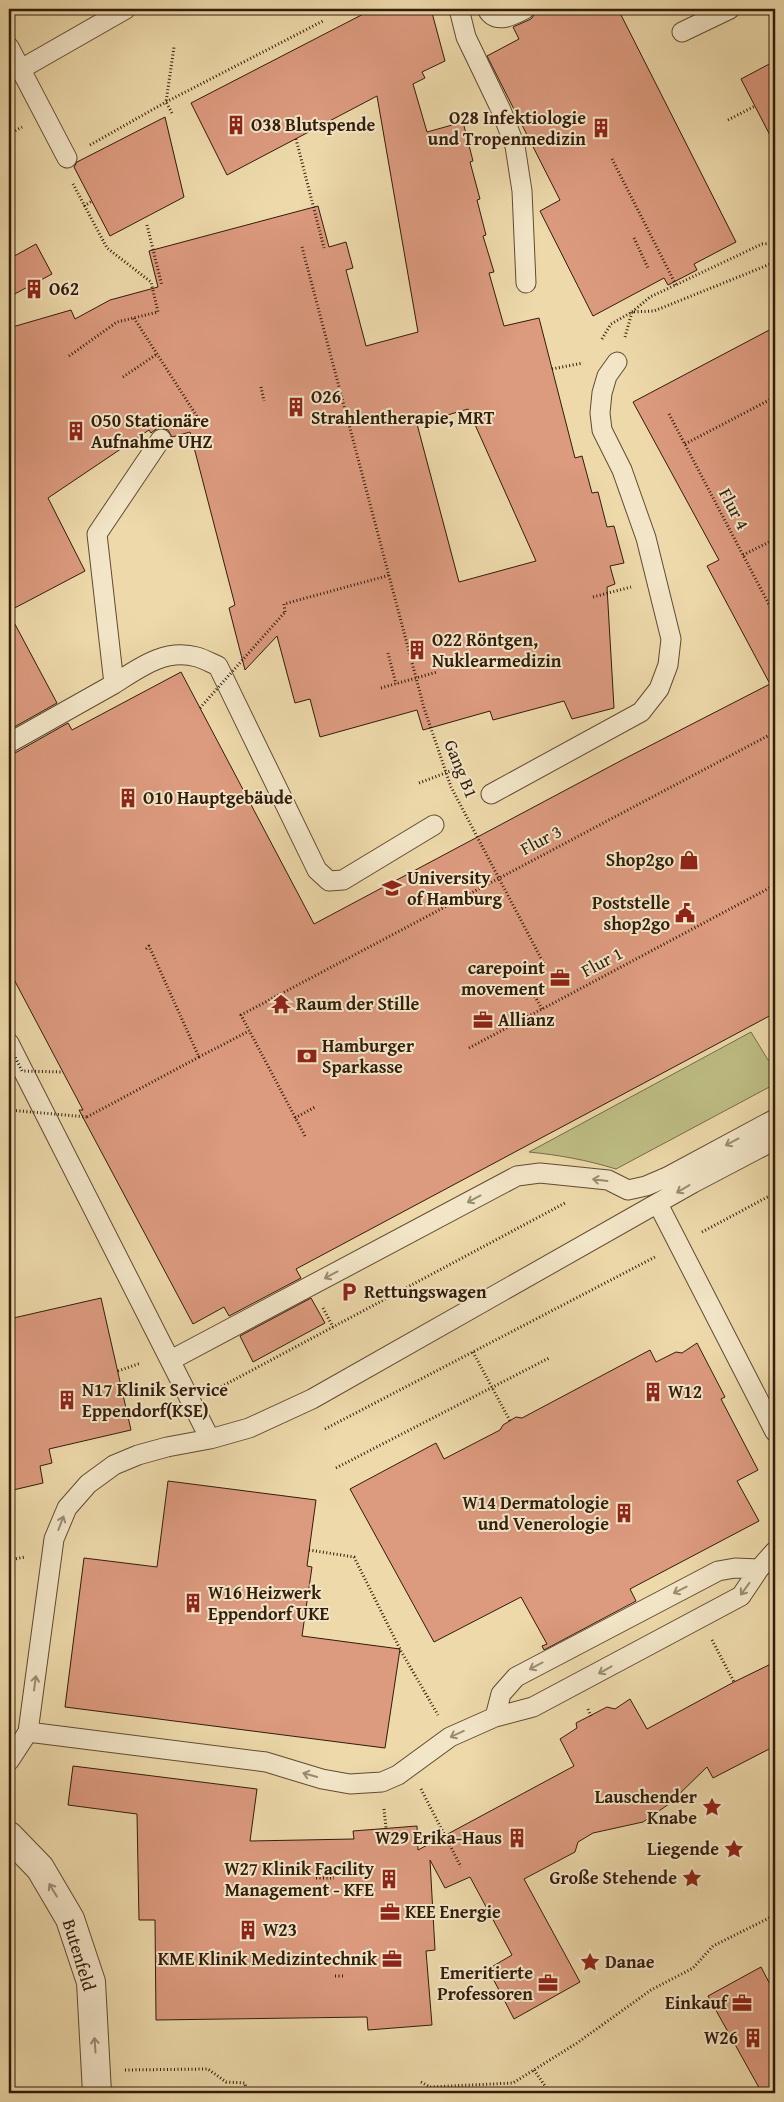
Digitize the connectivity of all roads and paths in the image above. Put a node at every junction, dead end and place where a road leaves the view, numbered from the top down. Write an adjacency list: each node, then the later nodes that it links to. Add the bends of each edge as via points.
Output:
1 (126, 9): 10 (lane)
2 (459, 9): 27 (lane, via 466,37 515,146 522,191)
3 (488, 9): 4 (lane, via 498,17 508,18)
4 (525, 9)
5 (730, 9): 7 (lane)
6 (323, 21): 11 (path)
7 (682, 32)
8 (9, 47): 10 (lane)
9 (174, 47): 11 (path)
10 (21, 69): 16 (lane)
11 (166, 102): 13 (path); 16 (path)
12 (755, 106): 14 (path)
13 (172, 113)
14 (728, 120)
15 (296, 139): 24 (path)
16 (67, 158): 19 (path, via 62,160)
17 (612, 159): 28 (path)
18 (92, 201): 19 (path)
19 (84, 206): 31 (path, via 107,248 151,282 158,312)
20 (148, 225): 29 (path)
21 (634, 238): 26 (path)
22 (775, 243): 28 (path, via 762,244)
23 (302, 247): 46 (path, Gang B1)
24 (324, 248)
25 (775, 260): 34 (path, via 654,311 632,312)
26 (648, 268)
27 (526, 283)
28 (676, 285): 30 (path)
29 (162, 286)
30 (650, 297)
31 (134, 318): 32 (path); 33 (path, via 117,322)
32 (157, 354): 36 (path); 41 (path)
33 (69, 356)
34 (617, 362): 35 (path, via 594,360); 60 (lane, via 607,376 602,393 602,430 622,470 646,538 671,639 668,665 659,689 641,712)
35 (552, 369)
36 (123, 376)
37 (260, 387): 39 (path)
38 (775, 397): 43 (path)
39 (264, 401)
40 (669, 414): 43 (path, Flur 4)
41 (198, 418)
42 (161, 440): 51 (lane, via 97,534)
43 (685, 444): 45 (path, Flur 4)
44 (775, 539): 45 (path)
45 (743, 555): 47 (path, Flur 4)
46 (390, 575): 50 (path, Gang B1); 54 (path, bridge, via 284,604 285,612)
47 (775, 616)
48 (388, 653): 52 (path)
49 (437, 672): 50 (path)
50 (416, 678): 52 (path); 58 (path, Gang B1)
51 (114, 684): 56 (lane); 61 (lane, via 146,664 167,656 196,656 218,666 317,870 329,881 343,880)
52 (396, 684): 53 (path)
53 (381, 688)
54 (200, 708)
55 (775, 732): 62 (path, Flur 3)
56 (9, 743)
57 (453, 770): 58 (path)
58 (446, 772): 59 (path); 62 (path, Gang B1, via 451,788)
59 (419, 783)
60 (491, 794)
61 (434, 825)
62 (499, 878): 65 (path, Gang B1); 68 (path, Flur 3, via 241,1015)
63 (775, 885): 67 (path, Flur 1)
64 (146, 949): 71 (path, via 149,946)
65 (544, 964)
66 (533, 993): 67 (path)
67 (542, 1010): 70 (path, Flur 1)
68 (249, 1031): 71 (path); 75 (path)
69 (9, 1044): 72 (path, bridge, via 22,1072); 87 (lane)
70 (469, 1048)
71 (199, 1057): 74 (path, bridge, via 87,1117)
72 (62, 1072)
73 (315, 1107): 75 (path)
74 (9, 1110)
75 (295, 1118): 77 (path)
76 (775, 1119): 79 (lane, one-way to 79, via 646,1186 628,1190)
77 (304, 1136)
78 (775, 1140): 81 (lane, one-way to 81)
79 (608, 1180): 84 (path); 87 (lane, one-way to 87, via 540,1173 517,1176)
80 (775, 1193): 82 (path)
81 (658, 1204): 82 (lane); 93 (lane, via 312,1399 249,1428)
82 (680, 1244): 85 (path); 92 (lane)
83 (329, 1318): 84 (path)
84 (333, 1327): 89 (path)
85 (473, 1352): 88 (path); 91 (path)
86 (549, 1358): 88 (path)
87 (171, 1360): 89 (lane)
88 (492, 1388): 90 (path); 94 (path)
89 (192, 1402): 93 (lane)
90 (510, 1421)
91 (325, 1429)
92 (775, 1432)
93 (210, 1439): 101 (lane, one-way to 93, via 54,1539 67,1508 88,1484 114,1466 167,1447)
94 (336, 1468)
95 (310, 1550): 102 (path, via 354,1557)
96 (775, 1551): 97 (lane)
97 (759, 1569): 98 (lane, one-way to 98, via 741,1596); 100 (lane, one-way to 100, via 718,1571 516,1677 500,1694)
98 (700, 1619): 99 (path); 100 (lane, one-way to 100, via 533,1707)
99 (734, 1682)
100 (495, 1717): 102 (lane, one-way to 102)
101 (28, 1732): 103 (lane); 104 (lane, one-way to 101, via 382,1782 350,1784 266,1762)
102 (450, 1737): 104 (lane)
103 (9, 1761)
104 (409, 1766): 106 (path)
105 (9, 1836): 113 (street, Butenfeld, one-way to 105, via 91,1982 70,1918 40,1868)
106 (461, 1867)
107 (316, 1878): 108 (path)
108 (334, 1878)
109 (775, 1915): 112 (path, via 713,1946 693,1968 651,1990)
110 (335, 1976): 111 (path)
111 (345, 1976)
112 (534, 2070): 114 (path, via 513,2083 430,2087); 116 (path)
113 (97, 2081): 115 (path, via 208,2069 226,2082 245,2083)
114 (421, 2082)
115 (247, 2093)
116 (550, 2093)

